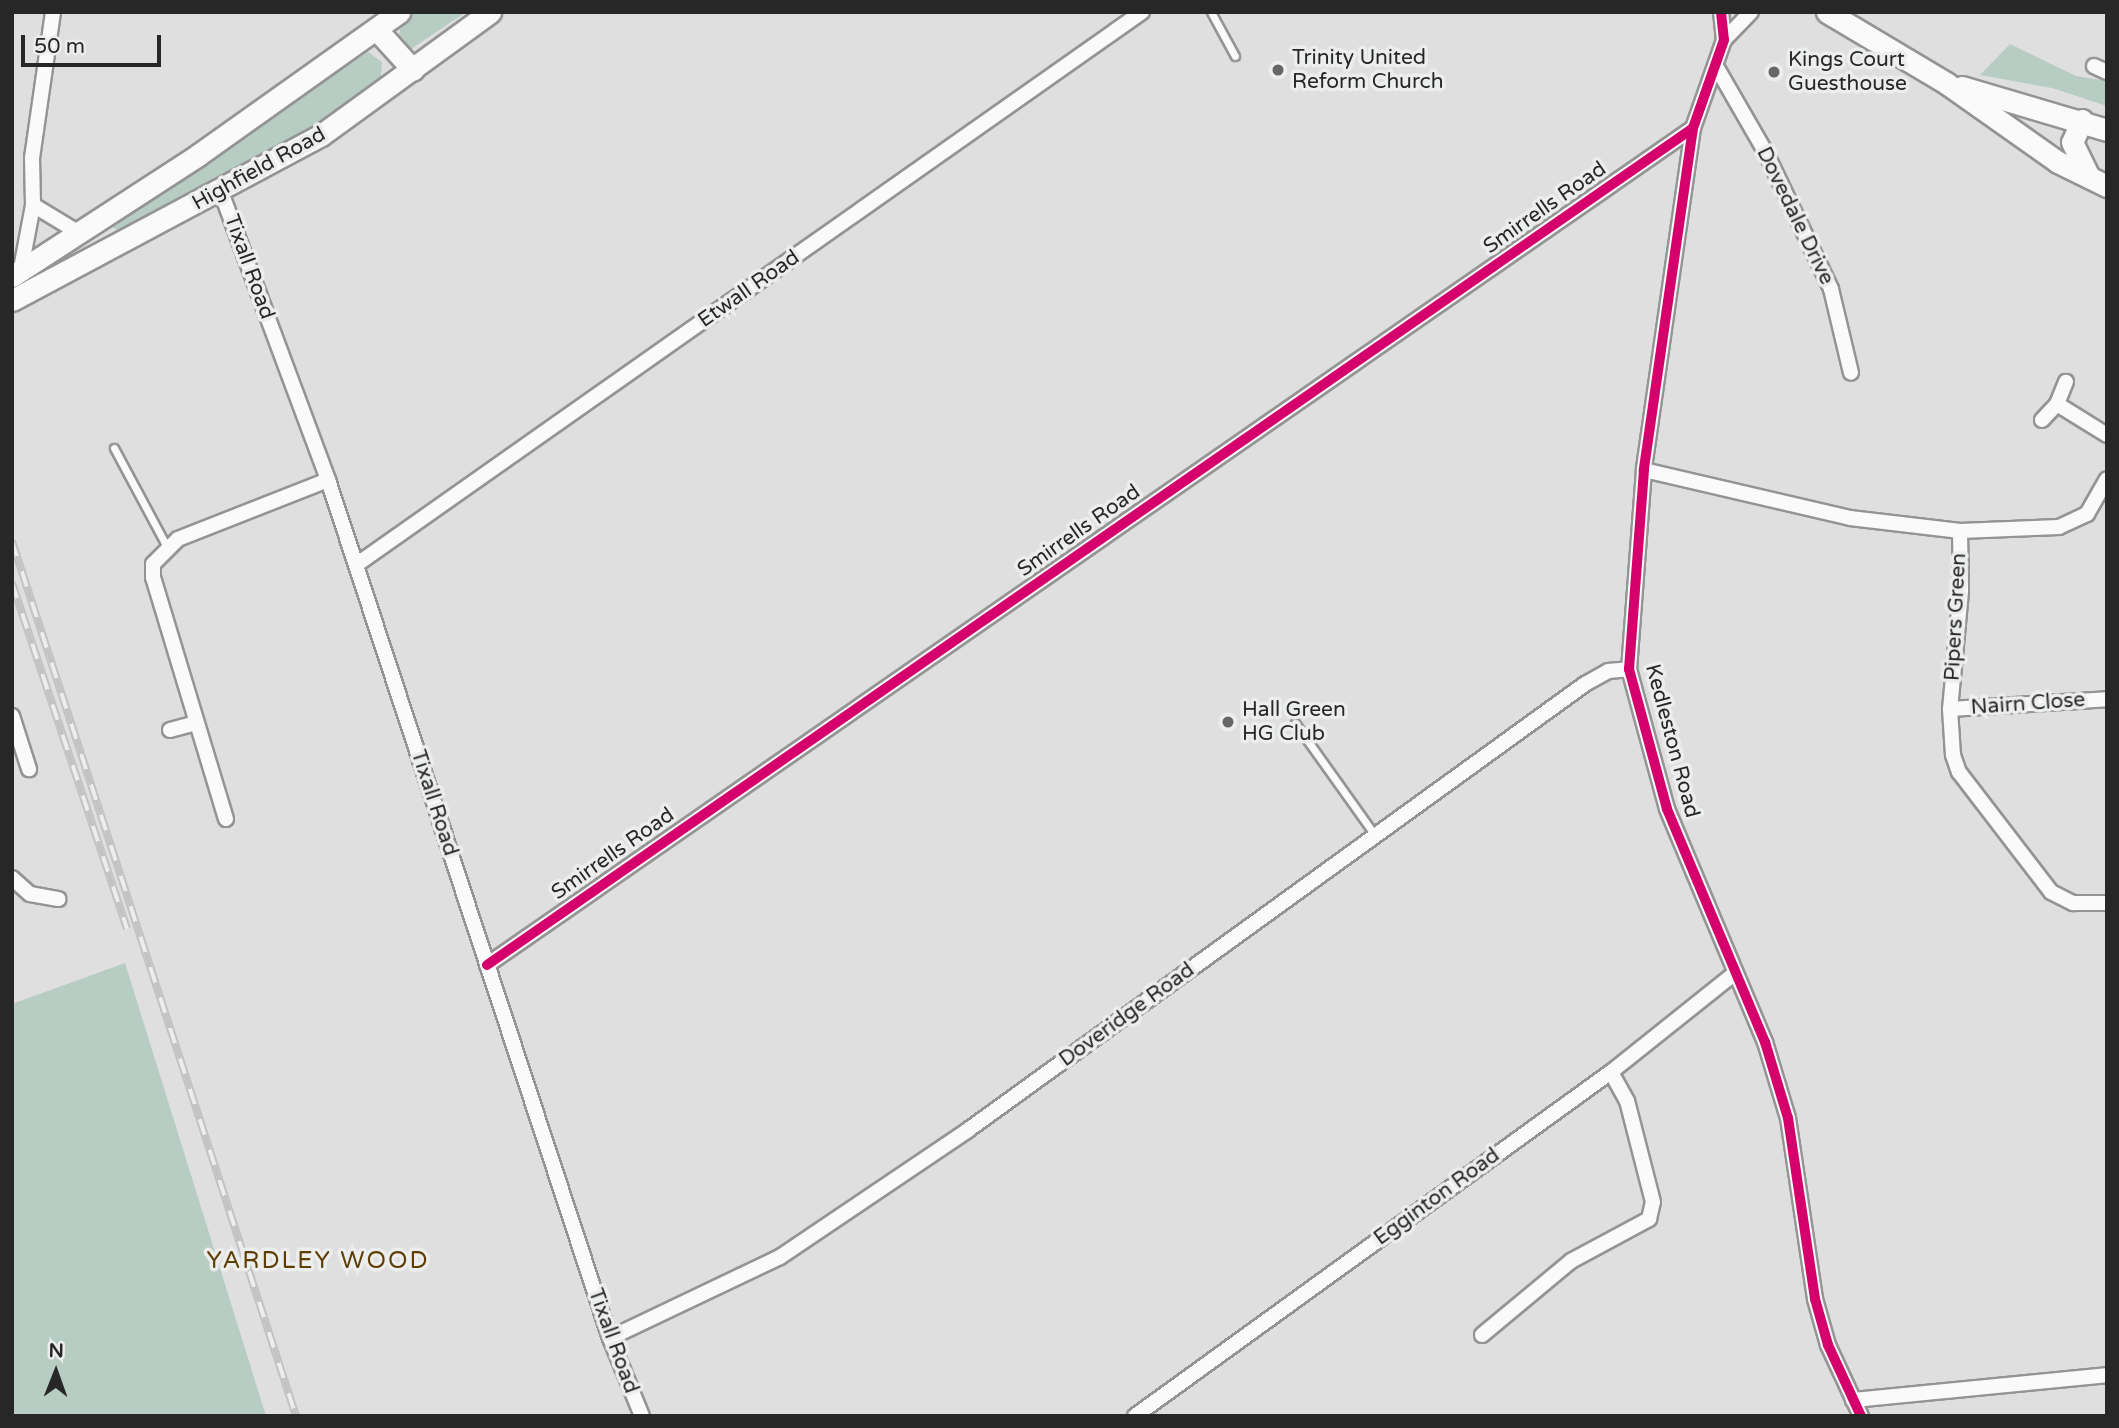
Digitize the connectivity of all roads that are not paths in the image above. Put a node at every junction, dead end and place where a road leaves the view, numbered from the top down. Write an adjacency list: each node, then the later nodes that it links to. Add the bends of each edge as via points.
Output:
1 (53, 12): 20 (street, via 32,158)
2 (398, 12): 9 (street, Highfield Road)
3 (489, 12): 13 (street, Highfield Road)
4 (1142, 12): 35 (street, Etwall Road)
5 (1210, 12): 11 (lane)
6 (1721, 12): 10 (street, Kedleston Road)
7 (1751, 12): 10 (street, Kedleston Road)
8 (1827, 12): 14 (street)
9 (376, 29): 13 (street); 21 (street, Highfield Road)
10 (1724, 40): 12 (street, Kedleston Road)
11 (1235, 56)
12 (1717, 68): 16 (street, Kedleston Road); 24 (street, Dovedale Drive, via 1765,151 1831,289)
13 (413, 70): 19 (street, Highfield Road, via 321,135)
14 (1947, 83): 15 (street); 18 (street, via 2059,162)
15 (2082, 120): 17 (street); 18 (street, via 2072,142)
16 (1693, 128): 30 (street, Kedleston Road); 50 (street, Smirrells Road)
17 (2107, 131)
18 (2098, 181)
19 (221, 192): 23 (street, Highfield Road); 32 (street, Tixall Road)
20 (33, 205): 21 (street); 22 (street)
21 (79, 233): 22 (street, Highfield Road)
22 (15, 274): 23 (street)
23 (21, 295)
24 (1851, 373)
25 (2066, 382): 26 (street)
26 (2057, 404): 27 (street); 28 (street)
27 (2042, 420)
28 (2107, 435)
29 (114, 448): 34 (lane)
30 (1644, 470): 33 (street, Pipers Green, via 1850,518); 36 (street, Kedleston Road)
31 (2107, 479): 33 (street, via 2087,514 2059,527)
32 (328, 480): 34 (street); 35 (street, Tixall Road)
33 (1960, 531): 38 (street, Pipers Green, via 1960,604)
34 (167, 547): 40 (street, via 153,564 153,577)
35 (356, 565): 50 (street, Tixall Road)
36 (1629, 669): 46 (street, Doveridge Road, via 1608,671 1585,684); 51 (street, Kedleston Road, via 1667,809)
37 (2107, 699): 38 (street, Nairn Close)
38 (1950, 709): 49 (street, Pipers Green, via 1952,755 1959,772 2051,892 2073,903)
39 (12, 716): 43 (street)
40 (196, 723): 42 (street); 45 (street)
41 (1295, 723): 46 (lane)
42 (170, 730)
43 (16, 742): 44 (street)
44 (29, 769)
45 (226, 820)
46 (1376, 836): 54 (street, Doveridge Road, via 968,1130 780,1257)
47 (12, 878): 48 (street, via 30,894)
48 (59, 899)
49 (2107, 903)
50 (487, 965): 54 (street, Tixall Road)
51 (1735, 973): 52 (street, Egginton Road); 56 (street, Kedleston Road, via 1765,1042 1788,1118 1815,1299 1828,1346)
52 (1611, 1072): 53 (street, via 1627,1101 1653,1202 1649,1219 1571,1261); 58 (street, Egginton Road)
53 (1482, 1335)
54 (610, 1338): 57 (street, Tixall Road)
55 (2107, 1375): 56 (street)
56 (1853, 1400): 59 (street, Kedleston Road)
57 (642, 1416)
58 (1135, 1416)
59 (1861, 1416)

